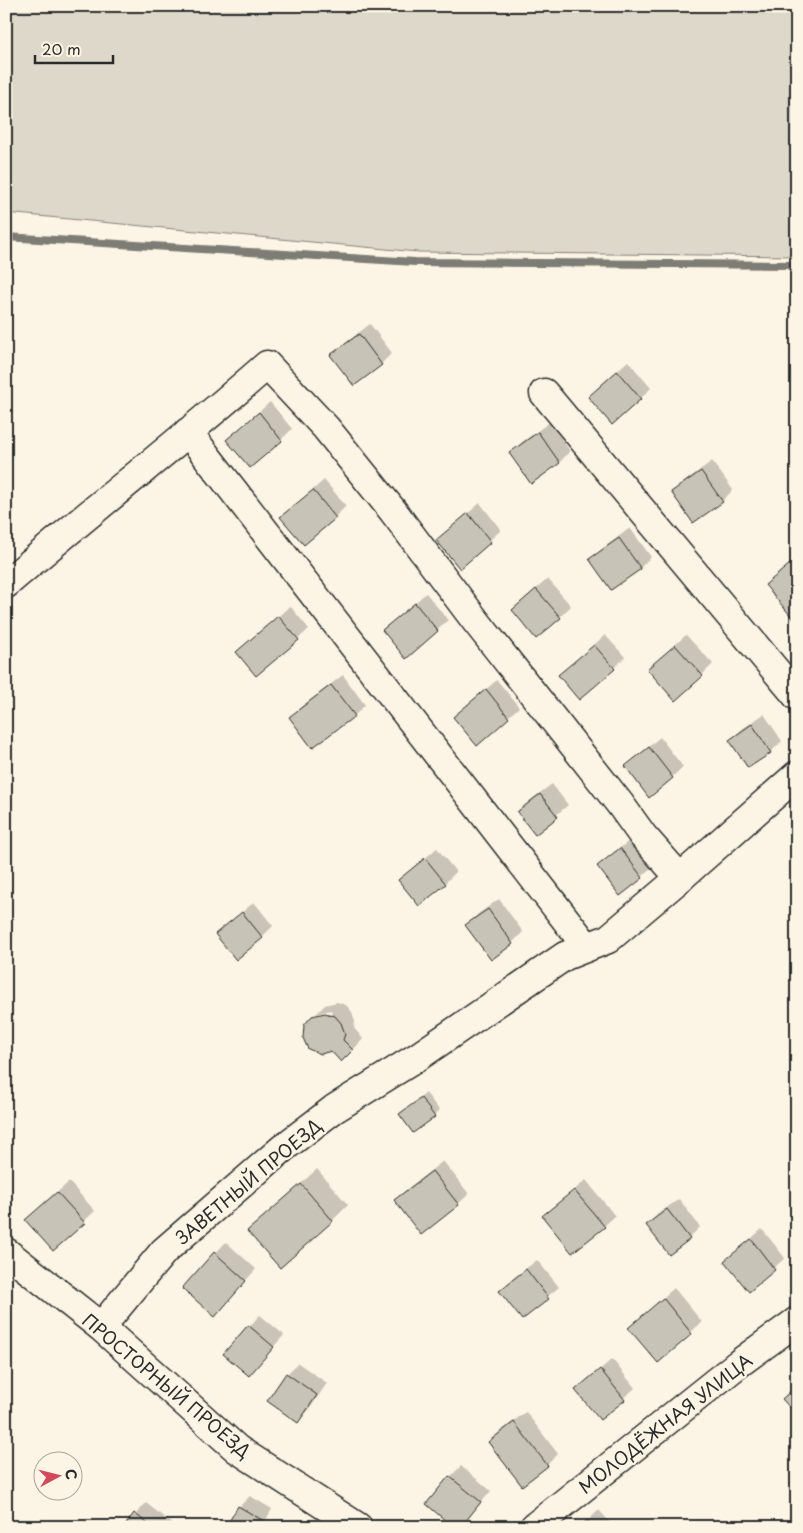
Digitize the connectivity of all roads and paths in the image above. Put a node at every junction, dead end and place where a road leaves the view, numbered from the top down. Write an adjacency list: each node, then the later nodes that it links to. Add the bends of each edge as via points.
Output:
1 (544, 393): 4 (street)
2 (188, 432): 3 (street); 6 (street, via 268,365 326,428 387,503 643,836); 7 (street)
3 (6, 584)
4 (797, 696)
5 (797, 775): 6 (street, ЗАВЕТНЫЙ ПРОЕЗД)
6 (680, 878): 7 (street, ЗАВЕТНЫЙ ПРОЕЗД, via 608,939)
7 (587, 947): 10 (street, ЗАВЕТНЫЙ ПРОЕЗД, via 565,956 416,1058 334,1109 283,1148 164,1251)
8 (6, 1252): 10 (street, ПРОСТОРНЫЙ ПРОЕЗД)
9 (797, 1321): 12 (street, МОЛОДЁЖНАЯ УЛИЦА, via 738,1364)
10 (101, 1327): 11 (street, ПРОСТОРНЫЙ ПРОЕЗД, via 237,1448)
11 (358, 1527)
12 (534, 1527)

